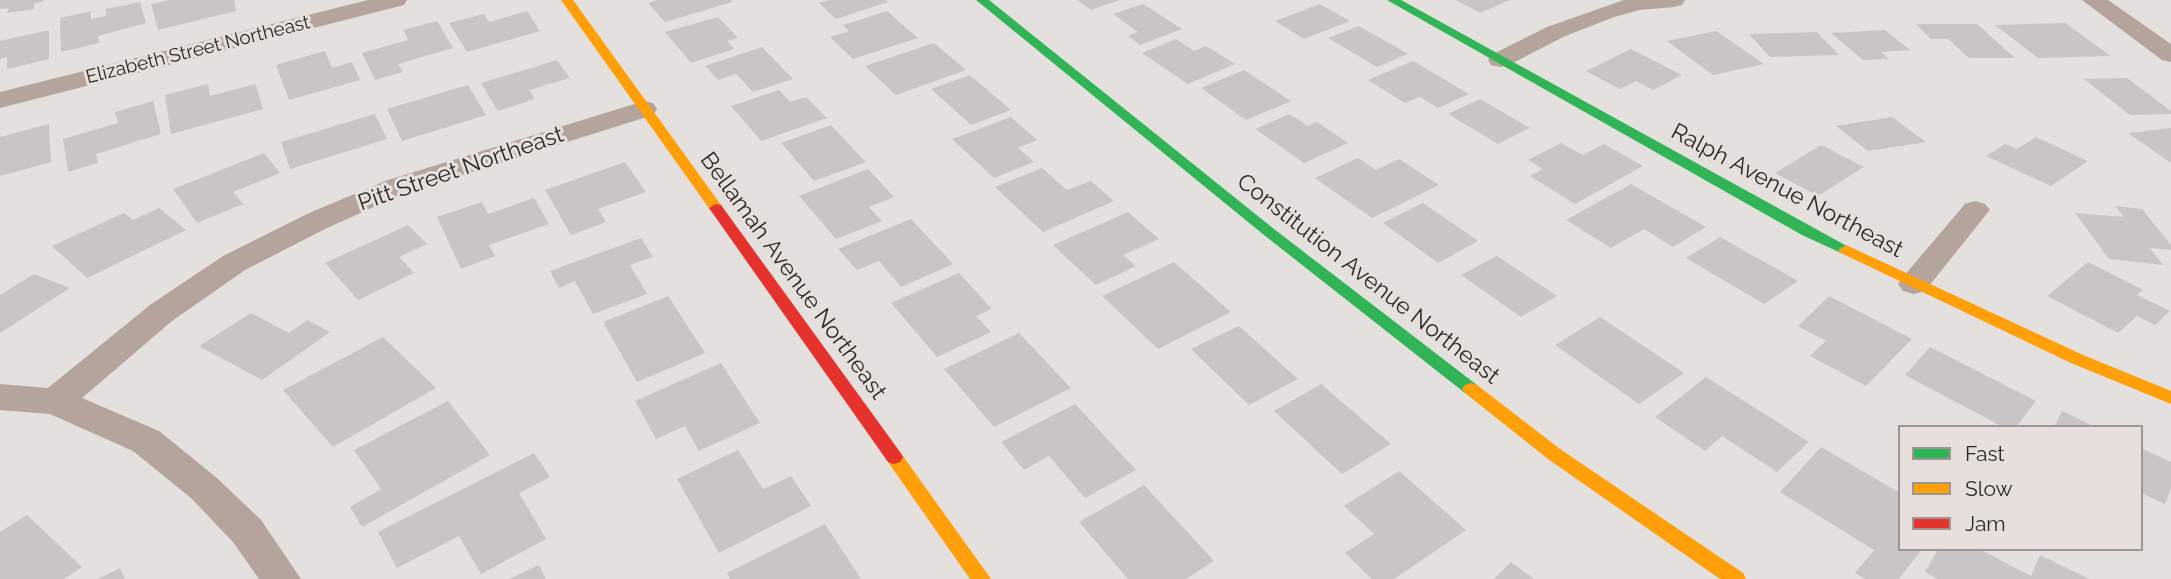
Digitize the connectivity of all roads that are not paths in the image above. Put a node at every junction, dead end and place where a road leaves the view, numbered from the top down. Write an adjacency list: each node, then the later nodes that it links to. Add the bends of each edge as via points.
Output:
1 (396, 0): 9 (street, Elizabeth Street Northeast)
2 (568, 0): 10 (street, Bellamah Avenue Northeast)
3 (982, 0): 18 (street, Constitution Avenue Northeast, via 1269,232 1555,454)
4 (1393, 0): 8 (street, Ralph Avenue Northeast)
5 (1674, 0): 8 (street, via 1606,12)
6 (2093, 0): 7 (street)
7 (2171, 55)
8 (1500, 60): 12 (street, Ralph Avenue Northeast, via 1807,232)
9 (0, 100)
10 (644, 109): 15 (street, Pitt Street Northeast, via 395,187 317,221 234,264 161,313); 17 (street, Bellamah Avenue Northeast)
11 (1975, 210): 12 (street)
12 (1914, 284): 14 (street, Ralph Avenue Northeast)
13 (0, 397): 15 (street)
14 (2171, 398)
15 (55, 401): 16 (street, via 146,441 247,531)
16 (281, 579)
17 (981, 579)
18 (1736, 579)

